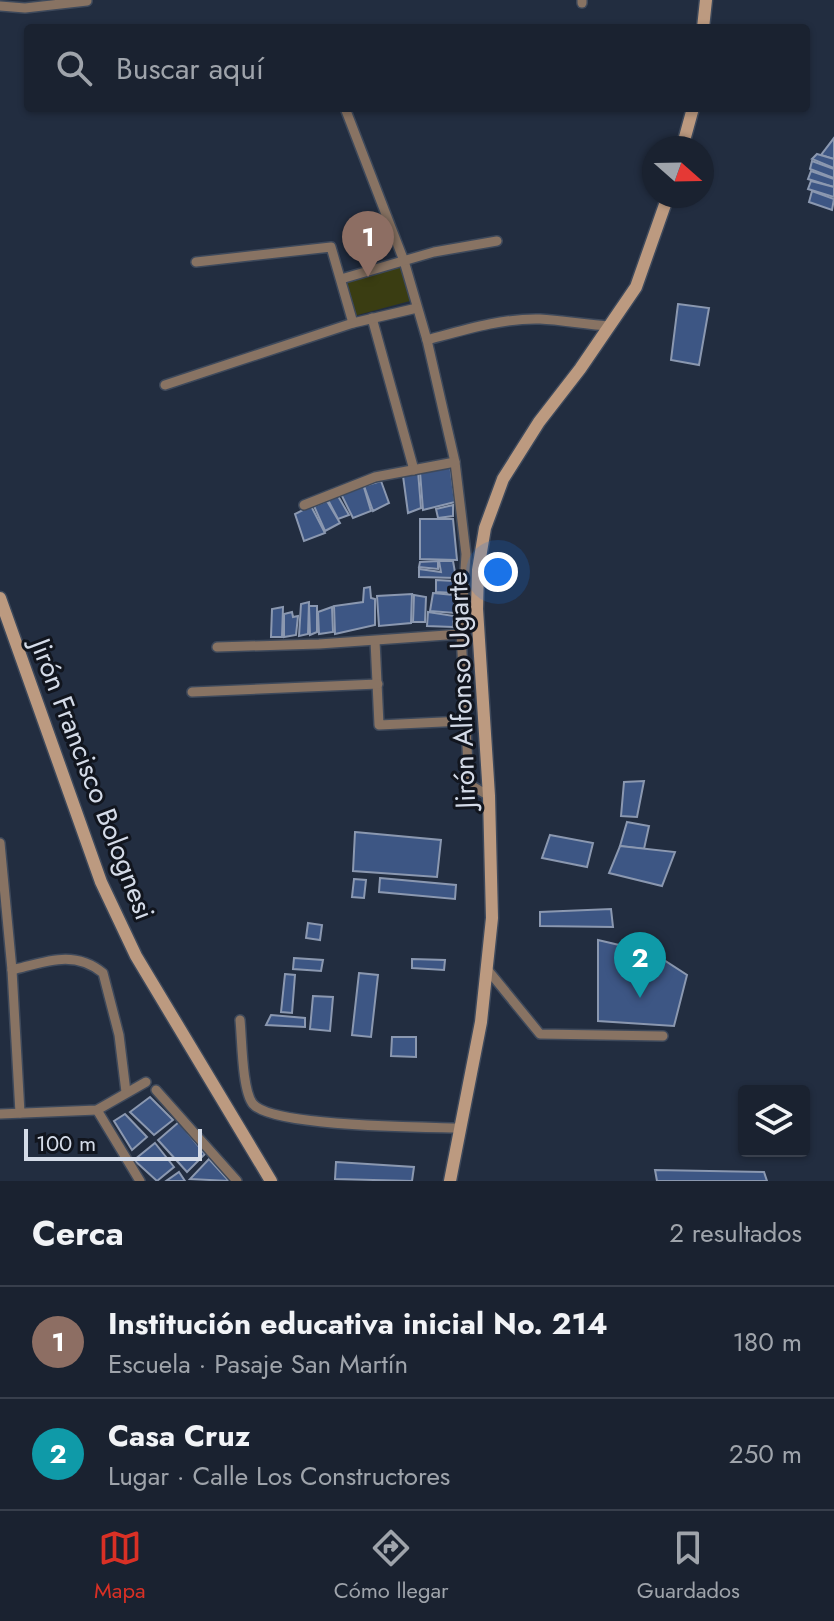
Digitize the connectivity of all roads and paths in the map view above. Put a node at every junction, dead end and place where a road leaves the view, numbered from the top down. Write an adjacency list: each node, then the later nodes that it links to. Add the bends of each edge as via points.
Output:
1 (706, 0): 5 (main road)
2 (87, 1): 3 (street)
3 (48, 2): 4 (street, via 25,8)
4 (0, 6)
5 (703, 24)
6 (347, 112): 11 (street)
7 (692, 112): 8 (main road)
8 (685, 136)
9 (664, 208): 17 (main road, Jirón Alfonso Ugarte, via 636,287)
10 (497, 241): 11 (street)
11 (404, 261): 13 (street); 14 (street)
12 (196, 262): 13 (street, via 331,247)
13 (341, 279): 16 (street)
14 (417, 308): 15 (street); 18 (street)
15 (372, 318): 16 (street); 21 (street)
16 (353, 323): 19 (street)
17 (610, 326): 18 (street, via 521,320); 24 (main road, Jirón Alfonso Ugarte, via 539,422 493,501 480,551)
18 (427, 340): 20 (street)
19 (165, 385)
20 (455, 462): 21 (street); 25 (street, via 464,529)
21 (414, 470): 22 (street, via 375,477)
22 (304, 505)
23 (0, 598): 48 (main road, Jirón Francisco Bolognesi, via 101,882 136,956)
24 (477, 609): 25 (street); 32 (main road, Jirón Alfonso Ugarte)
25 (463, 611): 26 (street)
26 (461, 634): 27 (street); 31 (street)
27 (375, 641): 28 (street); 29 (street)
28 (217, 647)
29 (378, 684): 30 (street); 31 (street, via 379,725)
30 (192, 692)
31 (464, 721): 32 (street, via 469,784)
32 (489, 796): 35 (main road, Jirón Alfonso Ugarte, via 493,895)
33 (0, 843): 34 (street)
34 (4, 929): 36 (street)
35 (487, 969): 38 (street, via 540,1034); 45 (main road, Jirón Alfonso Ugarte)
36 (12, 970): 41 (street, via 79,958 103,973); 43 (street)
37 (240, 1020): 45 (street, via 248,1096 259,1110 288,1120)
38 (663, 1036)
39 (146, 1082): 41 (street)
40 (156, 1090): 47 (street)
41 (126, 1092): 42 (street)
42 (97, 1110): 43 (street); 46 (street)
43 (20, 1113): 44 (street)
44 (0, 1114)
45 (458, 1128): 49 (main road, Jirón Alfonso Ugarte)
46 (140, 1181)
47 (237, 1181)
48 (271, 1181)
49 (450, 1181)

